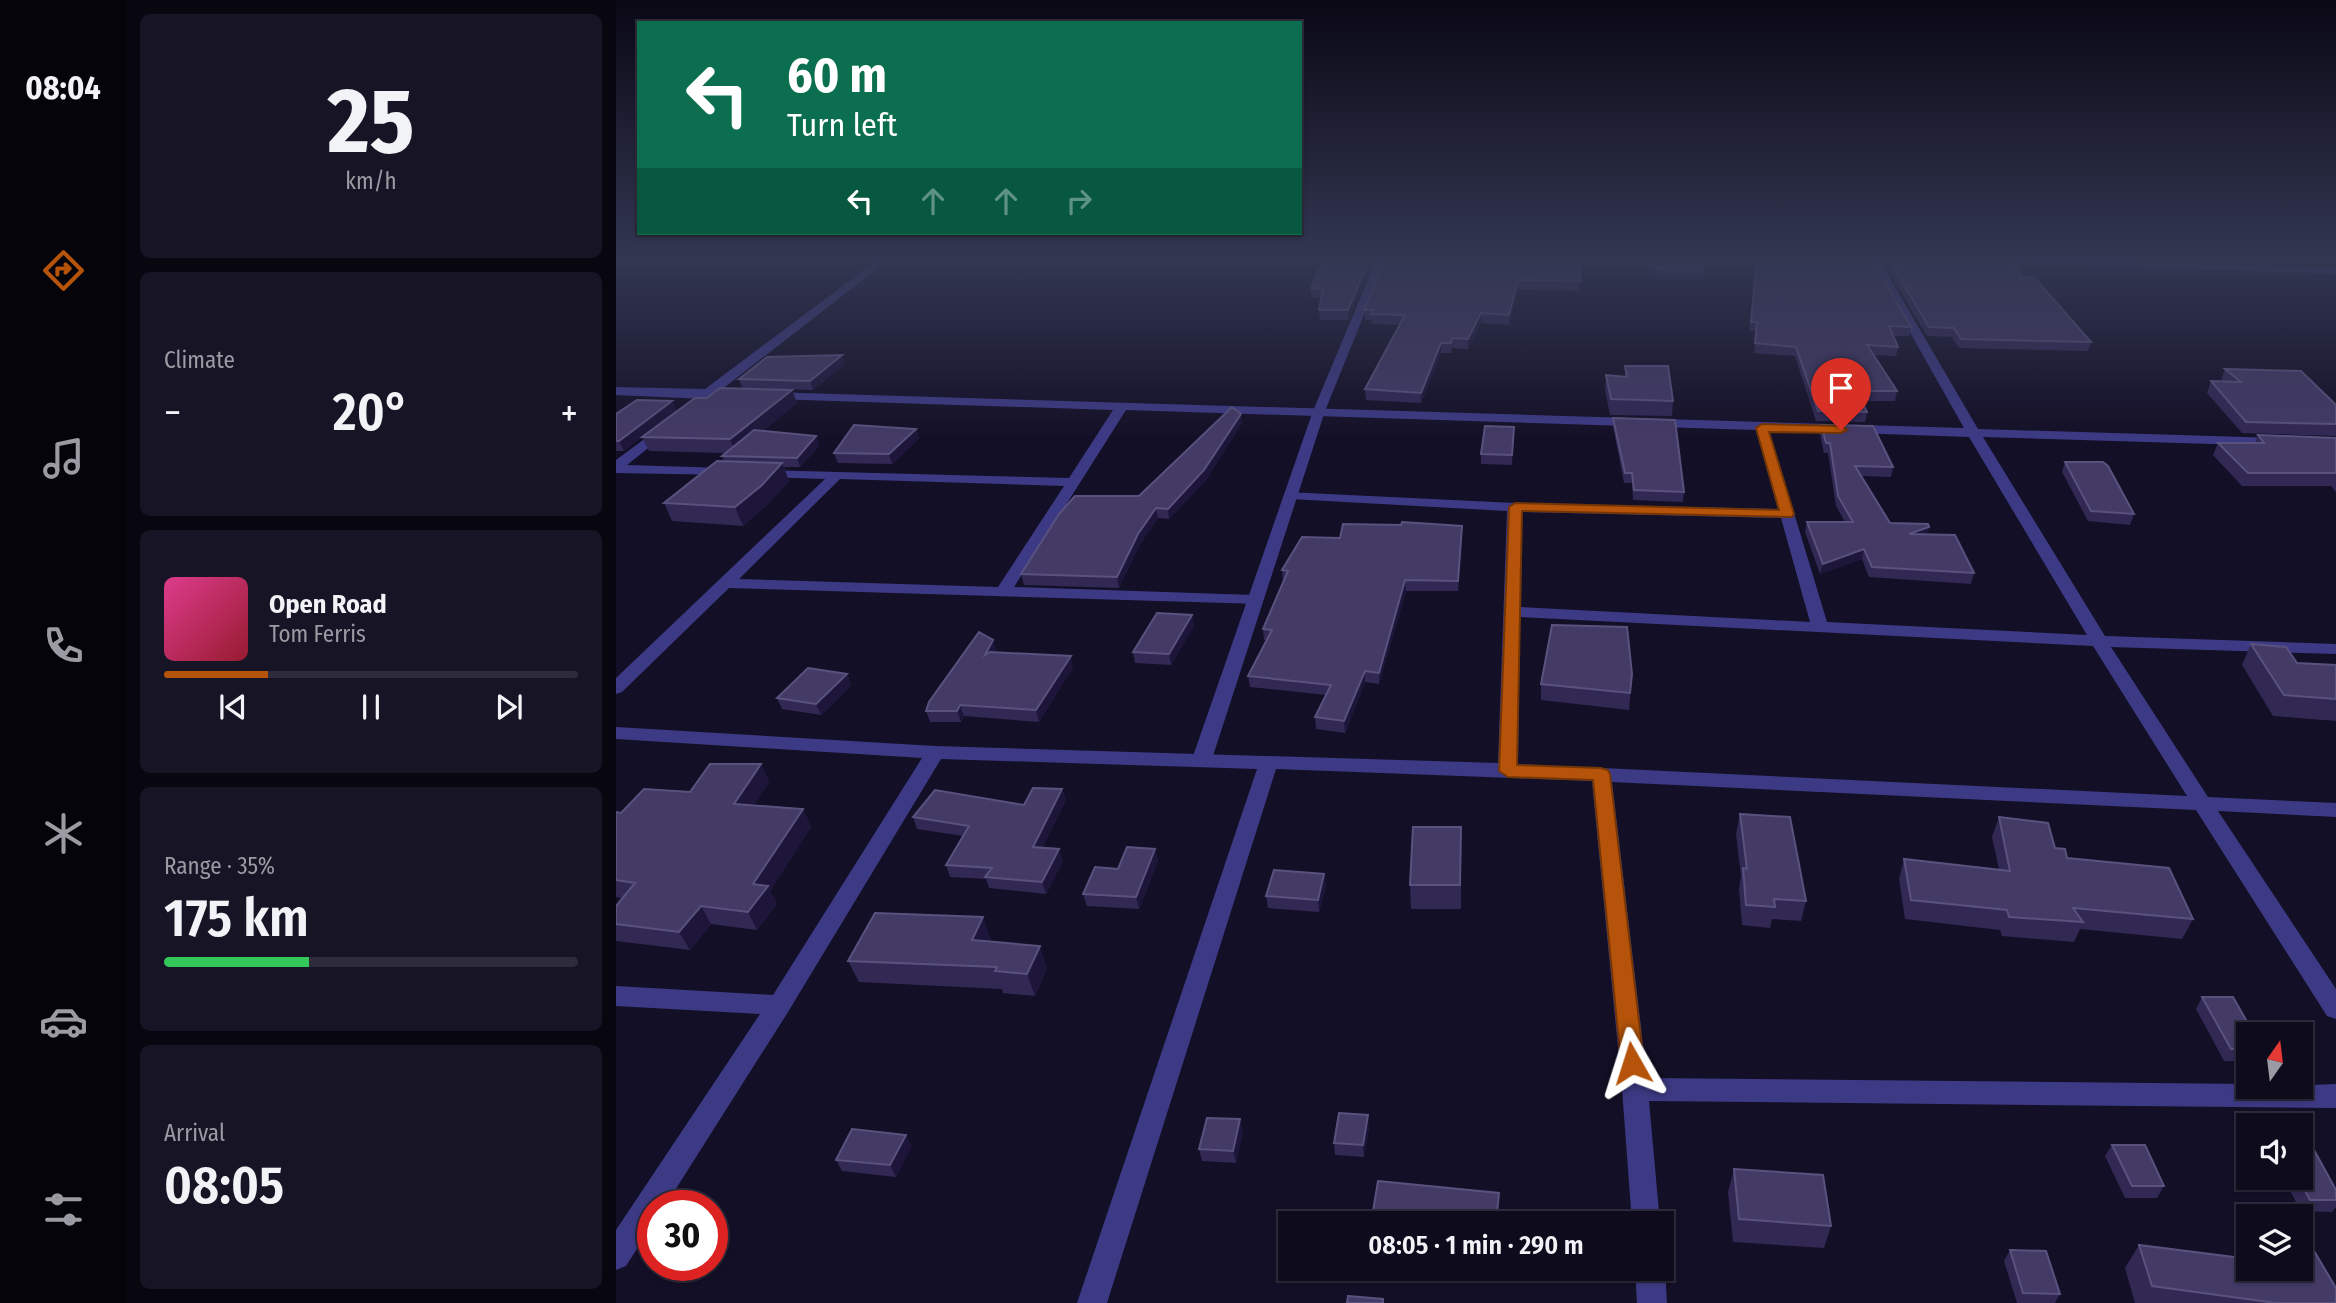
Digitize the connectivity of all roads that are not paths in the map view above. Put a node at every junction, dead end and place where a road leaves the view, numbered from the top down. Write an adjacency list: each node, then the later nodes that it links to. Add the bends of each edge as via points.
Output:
1 (806, 319): 5 (street)
2 (1357, 319): 8 (street)
3 (1908, 319): 11 (street)
4 (616, 391): 5 (street)
5 (709, 393): 6 (street); 7 (street)
6 (1122, 406): 8 (street); 15 (street)
7 (688, 409)
8 (1319, 411): 10 (street); 16 (street)
9 (668, 426): 13 (street)
10 (1762, 428): 11 (street); 18 (street)
11 (1973, 433): 12 (street); 24 (street)
12 (2297, 442)
13 (616, 468): 14 (street)
14 (837, 475): 15 (street); 19 (street)
15 (1073, 482): 20 (street)
16 (1291, 495): 17 (street); 21 (street)
17 (1515, 507): 18 (street); 22 (street)
18 (1787, 514): 23 (street)
19 (725, 583): 20 (street); 26 (street)
20 (1004, 591): 21 (street)
21 (1254, 600): 29 (street)
22 (1512, 612): 23 (street); 31 (street)
23 (1820, 628): 24 (street)
24 (2101, 641): 25 (street); 33 (street)
25 (2336, 649)
26 (616, 688)
27 (616, 733): 28 (street)
28 (935, 752): 29 (street); 36 (street)
29 (1202, 759): 30 (street)
30 (1269, 761): 31 (street); 43 (street)
31 (1508, 771): 32 (street)
32 (1601, 774): 33 (street); 38 (street)
33 (2202, 804): 34 (street); 37 (street)
34 (2336, 810)
35 (616, 996): 36 (street)
36 (779, 1004): 41 (street)
37 (2336, 1009)
38 (1635, 1089): 39 (street); 40 (street)
39 (2336, 1096)
40 (1645, 1211)
41 (616, 1256)
42 (1651, 1281): 44 (street)
43 (1092, 1303)
44 (1652, 1303)

